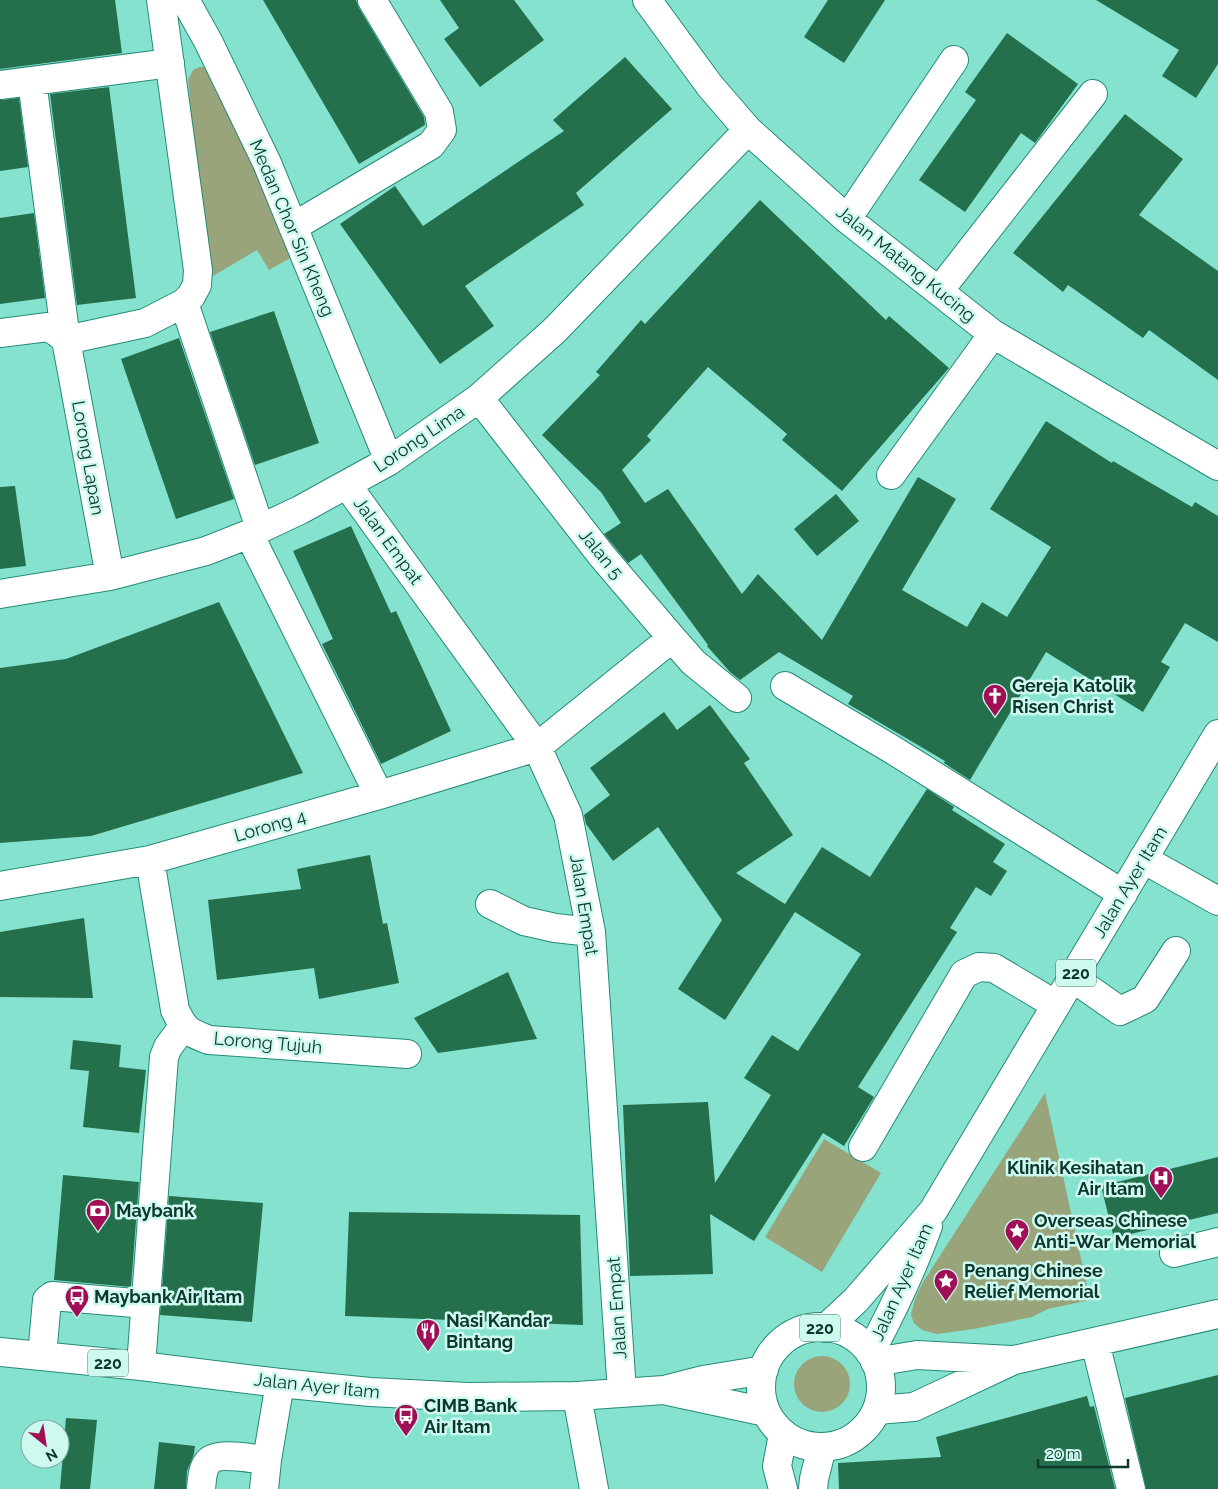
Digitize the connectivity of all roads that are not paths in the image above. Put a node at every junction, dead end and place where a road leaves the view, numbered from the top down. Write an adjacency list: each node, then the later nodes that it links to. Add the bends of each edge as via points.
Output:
1 (161, 0): 6 (street)
2 (185, 0): 12 (street, Medan Chor Sin Kheng, via 208,40 267,163)
3 (372, 0): 12 (street, via 439,112 442,130 431,145)
4 (647, 0): 10 (street, Jalan Matang Kucing, via 710,86)
5 (954, 60): 11 (street)
6 (170, 63): 7 (street); 14 (street, via 198,270 197,285)
7 (32, 81): 8 (street); 17 (street, Lorong Lapan)
8 (0, 85)
9 (1093, 94): 13 (street)
10 (748, 130): 11 (street, Jalan Matang Kucing); 18 (street, Lorong Lima, via 555,330)
11 (848, 219): 13 (street, Jalan Matang Kucing)
12 (292, 227): 19 (street, Medan Chor Sin Kheng)
13 (939, 291): 16 (street, Jalan Matang Kucing)
14 (184, 303): 17 (street, via 145,323); 23 (street)
15 (0, 333): 17 (street, via 48,327)
16 (993, 334): 20 (street, Jalan Matang Kucing); 21 (street)
17 (66, 340): 24 (street, Lorong Lapan)
18 (478, 398): 19 (street, Lorong Lima); 26 (street, Jalan 5, via 602,556)
19 (388, 461): 22 (street, Lorong Lima)
20 (1218, 466)
21 (891, 475)
22 (347, 485): 23 (street, Lorong Lima); 30 (street, Jalan Empat)
23 (255, 531): 24 (street, Lorong Lima, via 206,551); 31 (street)
24 (110, 576): 25 (street, Lorong Lima)
25 (0, 594)
26 (672, 638): 28 (street, Jalan 5, via 693,662); 30 (street)
27 (785, 686): 35 (street)
28 (736, 698)
29 (1218, 734): 33 (street, Jalan Ayer Itam / 220)
30 (537, 747): 31 (street, Lorong 4); 38 (street, Jalan Empat, via 568,815)
31 (379, 795): 32 (street, Lorong 4)
32 (150, 860): 34 (street, Lorong 4); 42 (street, via 174,1010)
33 (1143, 860): 35 (street, Jalan Ayer Itam / 220); 36 (street)
34 (0, 886)
35 (1123, 894): 40 (street, Jalan Ayer Itam / 220)
36 (1218, 901)
37 (490, 904): 38 (street, via 524,921)
38 (591, 932): 60 (street, Jalan Empat)
39 (1176, 951): 40 (street, via 1145,999 1120,1010)
40 (1073, 978): 41 (street, Jalan Ayer Itam / 220)
41 (1056, 1005): 44 (street, via 994,968 979,967 964,974); 45 (street, Jalan Ayer Itam / 220)
42 (184, 1027): 43 (street, Lorong Tujuh, via 209,1040); 48 (street, via 164,1057)
43 (407, 1054)
44 (863, 1147)
45 (934, 1211): 50 (street, Jalan Ayer Itam / 220, via 856,1300); 54 (street, Jalan Ayer Itam / 220)
46 (1218, 1242): 47 (street)
47 (1174, 1253)
48 (146, 1304): 53 (street, via 52,1296 47,1300); 56 (street)
49 (1218, 1314): 51 (street)
50 (826, 1328): 54 (street, 220, via 858,1340); 57 (street, 220, via 794,1334 770,1355)
51 (1095, 1342): 55 (street); 72 (street)
52 (0, 1352): 53 (street, Jalan Ayer Itam / 220)
53 (42, 1356): 56 (street, Jalan Ayer Itam / 220)
54 (873, 1357): 55 (street, via 917,1355); 62 (street, via 880,1377 881,1394)
55 (1014, 1360): 62 (street, via 914,1406)
56 (141, 1366): 58 (street, Jalan Ayer Itam / 220)
57 (764, 1370): 59 (street, Jalan Ayer Itam / 220); 63 (street, 220, via 761,1384)
58 (280, 1383): 61 (street, Jalan Ayer Itam / 220, via 468,1397); 66 (street)
59 (664, 1390): 60 (street, Jalan Ayer Itam / 220); 63 (street, Jalan Ayer Itam / 220)
60 (622, 1392): 61 (street, Jalan Ayer Itam / 220)
61 (577, 1396): 69 (street)
62 (877, 1410): 65 (street, 220, via 855,1436 840,1444)
63 (766, 1412): 64 (street, 220)
64 (783, 1434): 65 (street, 220, via 808,1446); 70 (street, via 777,1466)
65 (822, 1447): 71 (street)
66 (267, 1460): 67 (street, via 214,1458 203,1472); 68 (street)
67 (201, 1489)
68 (264, 1489)
69 (594, 1489)
70 (783, 1489)
71 (813, 1489)
72 (1132, 1489)

